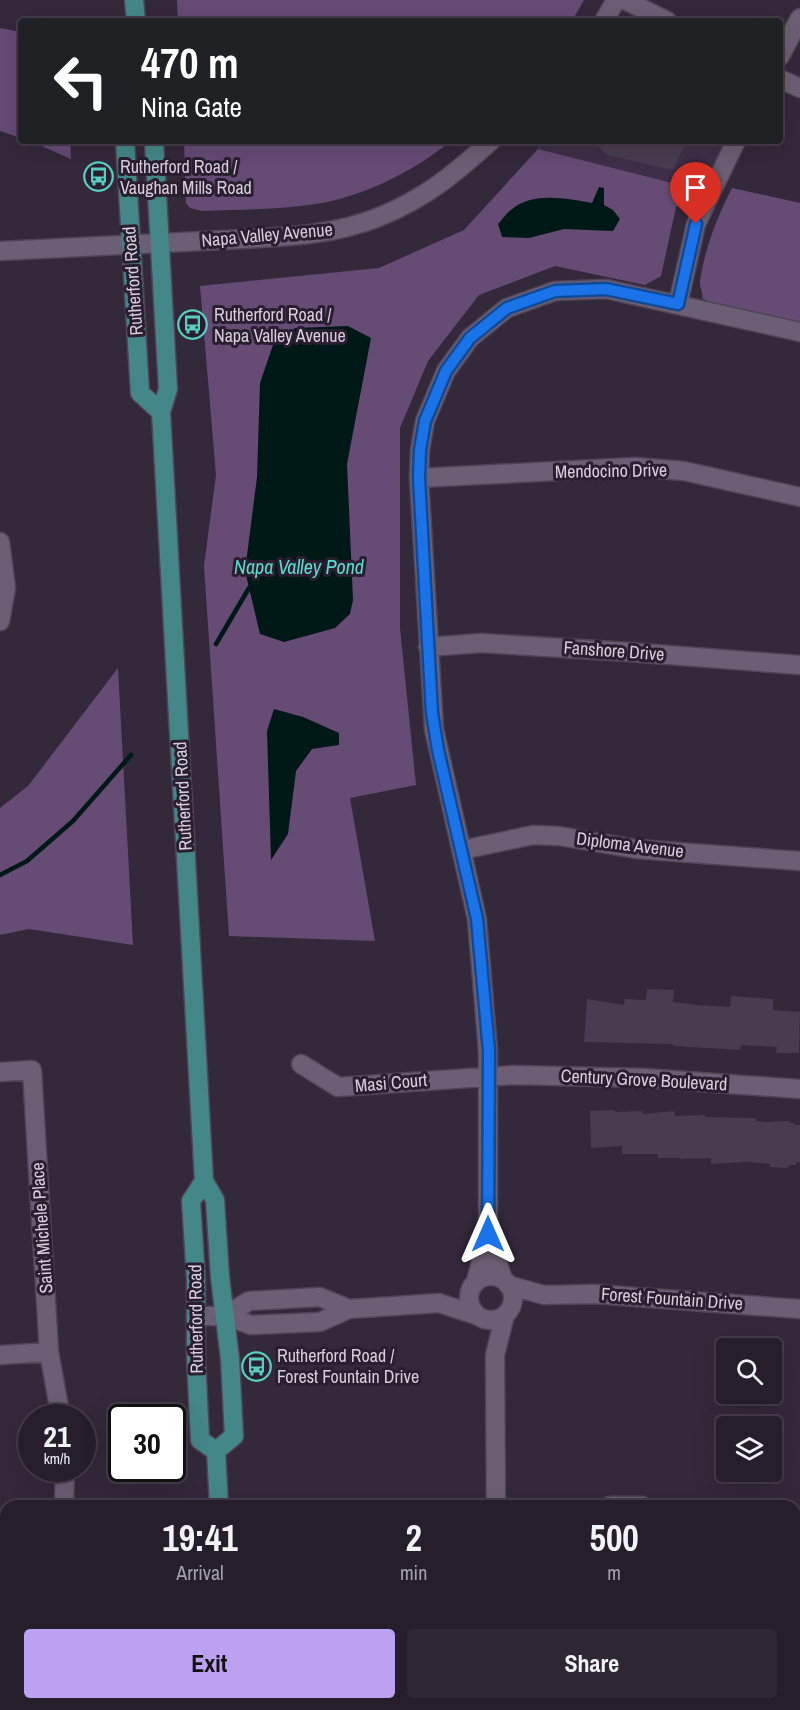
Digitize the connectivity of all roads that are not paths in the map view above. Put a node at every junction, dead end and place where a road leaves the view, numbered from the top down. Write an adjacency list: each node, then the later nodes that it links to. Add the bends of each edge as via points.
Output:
1 (134, 0): 4 (main road)
2 (616, 0): 5 (street)
3 (624, 0): 6 (street)
4 (136, 18)
5 (606, 18)
6 (661, 18)
7 (800, 18): 8 (street)
8 (783, 50)
9 (783, 80): 10 (street)
10 (800, 88)
11 (125, 144): 16 (main road, Rutherford Road)
12 (154, 144): 15 (main road, Rutherford Road)
13 (488, 144): 15 (street, Napa Valley Avenue, via 423,197 344,229 292,236)
14 (735, 144): 18 (street, via 699,218)
15 (160, 243): 16 (street, Napa Valley Avenue); 20 (main road, Rutherford Road, via 168,389)
16 (131, 244): 17 (street, Napa Valley Avenue); 20 (main road, Rutherford Road, via 140,393)
17 (0, 251)
18 (678, 304): 19 (street); 21 (street, via 606,289 555,291 507,308 470,338 446,371 425,421)
19 (800, 332)
20 (161, 412): 33 (main road, Rutherford Road)
21 (419, 478): 22 (street, Mendocino Drive, via 635,467 684,471); 25 (street)
22 (800, 497)
23 (0, 542): 24 (street, via 6,588)
24 (0, 621)
25 (428, 646): 26 (street, Fanshore Drive, via 481,643); 27 (street, via 434,729)
26 (800, 665)
27 (462, 850): 28 (street, Diploma Avenue, via 522,837 559,836 636,849); 31 (street, via 477,919)
28 (800, 861)
29 (301, 1064): 31 (street, Masi Court, via 338,1087)
30 (0, 1072): 45 (street, Saint Michele Place, via 32,1070)
31 (488, 1076): 32 (street, Century Grove Boulevard, via 644,1078); 34 (street)
32 (800, 1089)
33 (204, 1181): 42 (main road, Rutherford Road, via 191,1201); 43 (main road, Rutherford Road, via 216,1200)
34 (488, 1234): 35 (street); 36 (street)
35 (476, 1282): 36 (street, via 488,1276); 38 (street); 44 (street, via 468,1300)
36 (506, 1282): 37 (street, Forest Fountain Drive); 41 (street, via 513,1297)
37 (544, 1295): 40 (street, Forest Fountain Drive, via 595,1294); 41 (street, Forest Fountain Drive)
38 (439, 1303): 39 (street); 44 (street)
39 (349, 1309): 43 (street, via 320,1322 251,1325); 43 (street, via 320,1297 249,1300)
40 (800, 1309)
41 (506, 1314): 44 (street, via 490,1321); 47 (street)
42 (196, 1316): 43 (street); 49 (main road, Rutherford Road, via 200,1440)
43 (225, 1316): 49 (main road, Rutherford Road, via 234,1436)
44 (476, 1316): 47 (street)
45 (49, 1352): 46 (street); 48 (street, Saint Michele Place)
46 (0, 1355)
47 (495, 1355): 53 (street)
48 (58, 1404)
49 (216, 1451): 52 (main road)
50 (65, 1482): 51 (street)
51 (64, 1500)
52 (219, 1500)
53 (496, 1500)

